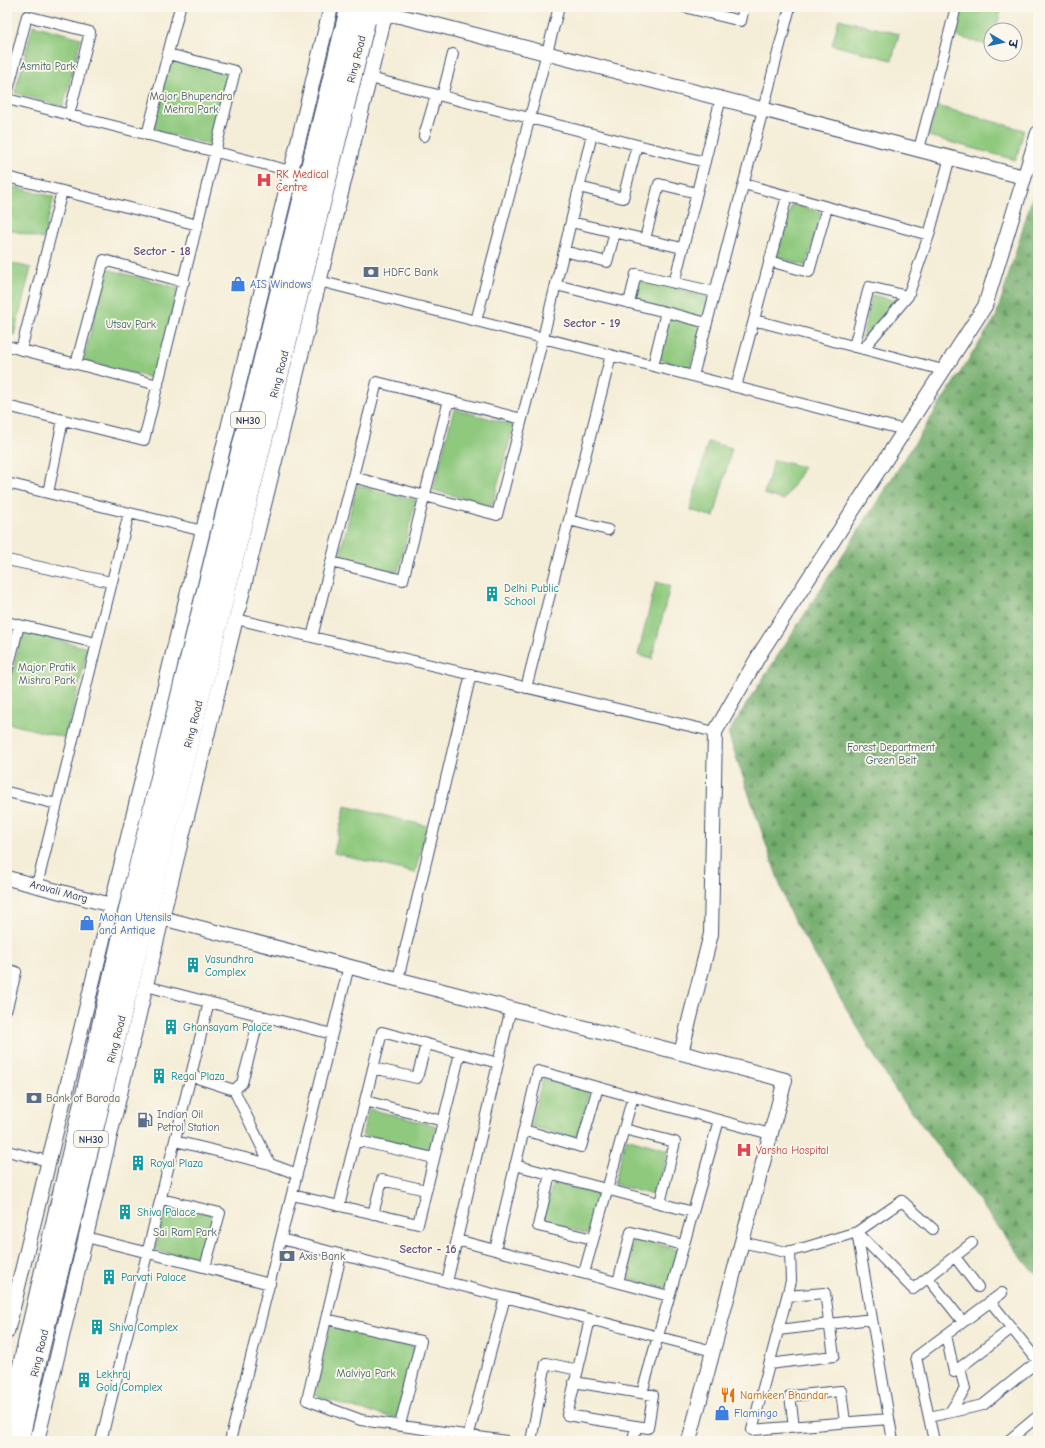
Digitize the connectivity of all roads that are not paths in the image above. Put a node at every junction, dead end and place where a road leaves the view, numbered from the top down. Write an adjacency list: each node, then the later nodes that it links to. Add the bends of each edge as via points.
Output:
1 (180, 7): 10 (street)
2 (331, 7): 29 (street)
3 (559, 7): 9 (street)
4 (684, 7): 5 (street, via 741,21)
5 (744, 7)
6 (790, 7): 17 (street)
7 (956, 7): 25 (street)
8 (371, 10): 9 (street); 12 (street); 192 (highway, Ring Road / NH30, via 146,834); 194 (highway, Ring Road / NH30, via 165,838)
9 (547, 53): 15 (street); 19 (street)
10 (168, 54): 22 (street); 26 (street, via 236,71)
11 (453, 54): 14 (street)
12 (370, 78): 14 (street); 46 (street)
13 (7, 94): 18 (street, via 27,16 90,32)
14 (439, 95): 19 (street); 23 (street)
15 (721, 98): 17 (street); 28 (street)
16 (7, 100): 18 (street)
17 (764, 109): 25 (street); 32 (street)
18 (69, 115): 22 (street)
19 (530, 119): 21 (street); 55 (street)
20 (1038, 133): 31 (street)
21 (592, 134): 24 (street); 33 (street)
22 (147, 135): 26 (street)
23 (424, 136)
24 (637, 145): 28 (street); 33 (street, via 623,198)
25 (919, 149): 27 (street)
26 (216, 152): 29 (street); 39 (street)
27 (950, 157): 31 (street); 41 (street)
28 (705, 162): 35 (street)
29 (291, 171): 80 (street)
30 (7, 177): 34 (street)
31 (1024, 177): 64 (street, via 985,306)
32 (744, 184): 36 (street); 50 (street)
33 (579, 187): 38 (street)
34 (62, 191): 39 (street); 60 (street)
35 (697, 193): 42 (street, via 659,184); 43 (street)
36 (787, 196): 37 (street); 45 (street)
37 (827, 207): 41 (street); 45 (street, via 809,272)
38 (571, 222): 40 (street); 44 (street)
39 (198, 225): 47 (street)
40 (615, 232): 42 (street); 44 (street, via 608,262)
41 (929, 235): 51 (street)
42 (645, 239): 43 (street)
43 (682, 248): 48 (street)
44 (564, 250): 49 (street)
45 (769, 261): 54 (street)
46 (319, 281): 55 (street); 84 (street)
47 (184, 282): 62 (street, via 104,260); 66 (street)
48 (674, 283): 50 (street); 52 (street, via 636,274)
49 (556, 285): 52 (street); 57 (street)
50 (715, 292): 56 (street)
51 (908, 296): 59 (street); 59 (street, via 869,287)
52 (629, 303): 53 (street)
53 (666, 312): 56 (street); 63 (street)
54 (754, 320): 59 (street); 67 (street)
55 (476, 321): 57 (street)
56 (707, 323): 65 (street)
57 (543, 338): 61 (street); 70 (street)
58 (7, 346): 60 (street)
59 (859, 348): 64 (street)
60 (21, 350): 62 (street)
61 (611, 355): 63 (street); 78 (street)
62 (76, 364): 66 (street)
63 (653, 366): 65 (street)
64 (943, 370): 72 (street)
65 (693, 376): 67 (street)
66 (158, 385): 71 (street, via 144,440)
67 (736, 387): 72 (street)
68 (449, 400): 70 (street); 73 (street, via 377,382); 76 (street)
69 (7, 406): 71 (street)
70 (522, 419): 76 (street, via 497,515)
71 (64, 420): 75 (street)
72 (905, 430): 92 (street, via 761,652)
73 (353, 477): 76 (street); 82 (street)
74 (7, 483): 75 (street)
75 (48, 493): 77 (street)
76 (425, 496): 82 (street, via 403,580)
77 (129, 513): 80 (street); 83 (street)
78 (569, 520): 79 (street); 91 (street)
79 (608, 530)
80 (203, 531): 97 (street)
81 (7, 560): 83 (street)
82 (331, 562): 87 (street)
83 (111, 582): 88 (street)
84 (236, 619): 87 (street); 98 (street)
85 (7, 622): 86 (street)
86 (19, 625): 88 (street); 89 (street)
87 (312, 637): 90 (street)
88 (96, 643): 94 (street)
89 (7, 672)
90 (471, 674): 91 (street); 101 (street)
91 (526, 688): 92 (street)
92 (715, 732): 110 (street, via 711,934)
93 (7, 792): 94 (street)
94 (57, 804): 96 (street)
95 (7, 878): 96 (street, Aravali Marg)
96 (37, 885): 97 (street, Aravali Marg)
97 (111, 904): 127 (street)
98 (162, 918): 99 (street); 102 (street)
99 (348, 966): 101 (street); 107 (street)
100 (7, 969): 104 (street, via 16,972)
101 (398, 979): 105 (street)
102 (146, 986): 103 (street); 142 (street)
103 (209, 1002): 106 (street); 113 (street)
104 (7, 1008)
105 (511, 1008): 110 (street); 111 (street)
106 (260, 1015): 107 (street); 115 (street, via 242,1084)
107 (332, 1034): 130 (street)
108 (426, 1044): 109 (street); 112 (street, via 416,1078); 112 (street, via 382,1032)
109 (460, 1053): 111 (street); 119 (street)
110 (681, 1053): 122 (street, via 785,1080)
111 (498, 1063): 145 (street)
112 (373, 1068): 117 (street)
113 (191, 1076): 115 (street); 124 (street)
114 (598, 1087): 116 (street); 121 (street, via 581,1146); 121 (street, via 538,1071)
115 (234, 1090): 128 (street)
116 (633, 1096): 118 (street); 120 (street)
117 (365, 1101): 119 (street); 123 (street)
118 (719, 1120): 122 (street); 138 (street)
119 (444, 1121): 126 (street)
120 (624, 1129): 132 (street); 136 (street, via 675,1142)
121 (524, 1130): 129 (street)
122 (770, 1134): 146 (street)
123 (355, 1140): 126 (street); 137 (street)
124 (174, 1141): 128 (street); 135 (street)
125 (7, 1151): 127 (street)
126 (434, 1158): 133 (street)
127 (48, 1161): 161 (street)
128 (270, 1164): 130 (street)
129 (515, 1165): 131 (street); 149 (street)
130 (297, 1174): 134 (street)
131 (550, 1174): 132 (street); 144 (street, via 538,1226)
132 (607, 1189): 136 (street); 144 (street)
133 (426, 1190): 139 (street, via 382,1180); 139 (street, via 418,1224)
134 (292, 1195): 137 (street); 143 (street)
135 (161, 1199): 151 (street); 154 (street, via 220,1213)
136 (660, 1204): 138 (street)
137 (339, 1206): 139 (street)
138 (693, 1212): 148 (street)
139 (374, 1214)
140 (933, 1229): 141 (street, via 902,1200)
141 (857, 1232): 150 (street); 156 (street, via 914,1289); 169 (street)
142 (86, 1237): 151 (street); 195 (street)
143 (281, 1239): 152 (street); 159 (street)
144 (593, 1239): 155 (street)
145 (457, 1240): 149 (street); 157 (street)
146 (742, 1242): 150 (street); 177 (street)
147 (972, 1243): 153 (street)
148 (684, 1246): 158 (street, via 631,1232); 163 (street)
149 (495, 1250): 155 (street)
150 (790, 1251): 164 (street, via 791,1281)
151 (147, 1253): 154 (street); 196 (street)
152 (342, 1255): 157 (street); 167 (street)
153 (955, 1257): 156 (street); 160 (street)
154 (205, 1268): 159 (street)
155 (584, 1273): 158 (street)
156 (928, 1278): 170 (street)
157 (447, 1282): 165 (street)
158 (618, 1282): 163 (street)
159 (270, 1284): 197 (street)
160 (978, 1286)
161 (12, 1291): 174 (street)
162 (1002, 1292): 166 (street)
163 (669, 1296): 176 (street)
164 (787, 1296): 171 (street, via 825,1293); 173 (street)
165 (505, 1297): 168 (street); 193 (street)
166 (990, 1302): 170 (street); 172 (street)
167 (326, 1319): 189 (street, via 307,1400 361,1420); 189 (street, via 421,1341)
168 (590, 1319): 176 (street); 181 (street)
169 (872, 1319): 171 (street); 187 (street)
170 (963, 1322): 175 (street)
171 (830, 1324): 173 (street); 179 (street, via 834,1356)
172 (1012, 1328): 178 (street); 180 (street)
173 (778, 1330): 179 (street)
174 (7, 1332)
175 (946, 1335): 180 (street, via 954,1372); 186 (street, via 916,1357)
176 (658, 1337): 177 (street); 183 (street)
177 (713, 1351): 201 (street)
178 (1038, 1361): 184 (street, via 983,1405)
179 (769, 1364): 191 (street, via 752,1430)
180 (960, 1368): 184 (street, via 965,1389)
181 (578, 1370): 182 (street); 199 (street, via 546,1363)
182 (574, 1382): 183 (street); 190 (street, via 567,1414)
183 (642, 1393): 190 (street, via 653,1395 648,1428)
184 (950, 1412): 186 (street)
185 (1038, 1416): 204 (street)
186 (929, 1417): 203 (street)
187 (889, 1419): 188 (street); 202 (street)
188 (845, 1422): 191 (street); 191 (street, via 841,1391 790,1396)
189 (400, 1425): 193 (street)
190 (637, 1426): 200 (street)
191 (794, 1427)
192 (7, 1432)
193 (467, 1438): 198 (street)
194 (19, 1441)
195 (36, 1441)
196 (101, 1441)
197 (230, 1441)
198 (506, 1441)
199 (531, 1441)
200 (632, 1441)
201 (689, 1441)
202 (893, 1441)
203 (934, 1441)
204 (1008, 1441)

